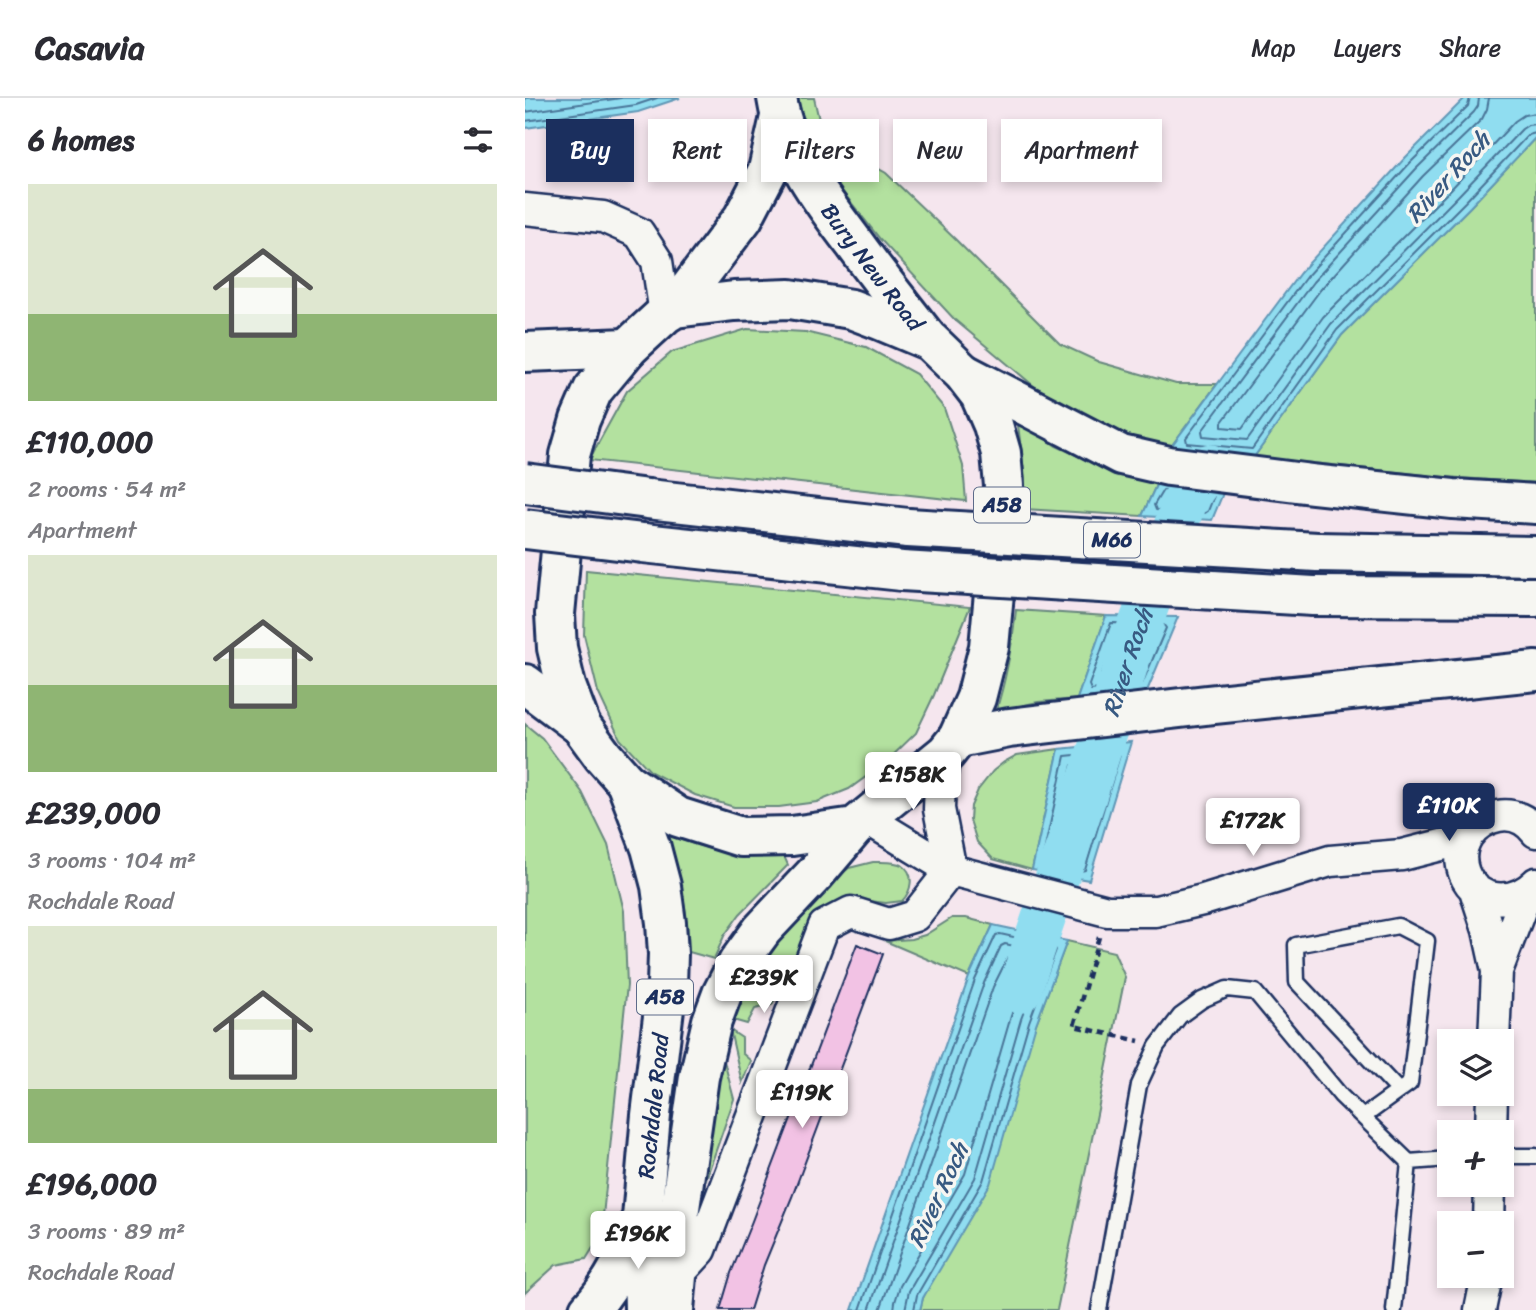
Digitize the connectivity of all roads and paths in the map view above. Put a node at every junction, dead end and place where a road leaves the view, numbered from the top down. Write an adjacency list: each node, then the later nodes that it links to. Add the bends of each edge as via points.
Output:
1 (778, 108): 3 (main road, Bury New Road / A58, via 768,170 743,218); 4 (main road, Bury New Road / A58, via 803,170 824,205)
2 (525, 209): 3 (street, via 603,217 639,233 657,261)
3 (670, 311): 4 (main road, A58, via 734,301 790,299 851,309); 5 (main road, A58)
4 (930, 341): 7 (main road, A58)
5 (628, 348): 6 (main road); 15 (main road, A58, via 593,390 570,455 555,614 566,686)
6 (536, 351)
7 (963, 373): 9 (main road, via 1121,455 1169,466 1453,499); 16 (main road, A58, via 980,395 993,425 1004,486 989,647 976,698)
8 (525, 484): 11 (main road, M66, bridge, via 908,528 1317,552)
9 (1536, 504)
10 (525, 529): 12 (main road, M66, bridge, via 902,571 1313,596)
11 (1536, 555)
12 (1536, 597)
13 (1536, 671): 16 (main road, via 1009,728)
14 (525, 684): 15 (main road)
15 (581, 726): 17 (main road, A58)
16 (952, 745): 18 (main road, A58); 22 (street, via 940,782 939,810)
17 (626, 782): 18 (main road, A58, via 678,817 741,837 792,836); 35 (main road, Rochdale Road / A58, via 661,886 668,954)
18 (860, 822): 22 (street); 37 (main road, Rochdale Road / A58, via 762,930 722,994 699,1077 678,1222)
19 (1530, 822): 20 (street, via 1504,815 1486,818)
20 (1465, 839): 21 (street); 23 (street, via 1461,858)
21 (1402, 855): 23 (street, via 1440,867); 25 (street, via 1330,861 1156,911)
22 (965, 874): 25 (street); 37 (street, via 915,916 889,924 851,912 824,926 701,1250)
23 (1473, 886): 24 (street, via 1500,899); 26 (street)
24 (1532, 887): 26 (street)
25 (1107, 911): 28 (path, via 1074,1026)
26 (1497, 971): 27 (street)
27 (1495, 1029)
28 (1157, 1046): 30 (lane, via 1180,1016 1202,1000 1227,989 1255,992); 39 (lane, via 1139,1084)
29 (1399, 1091): 29 (lane, via 1410,1083 1427,940 1398,926 1296,945 1297,982); 30 (lane)
30 (1363, 1117): 34 (lane)
31 (1514, 1156): 32 (lane)
32 (1536, 1156)
33 (1437, 1160): 34 (lane)
34 (1409, 1161): 40 (lane)
35 (642, 1217): 37 (main road, Rochdale Road / A58); 38 (main road, via 624,1259)
36 (1485, 1288): 41 (street)
37 (656, 1302)
38 (589, 1310)
39 (1099, 1310)
40 (1394, 1310)
41 (1480, 1310)

